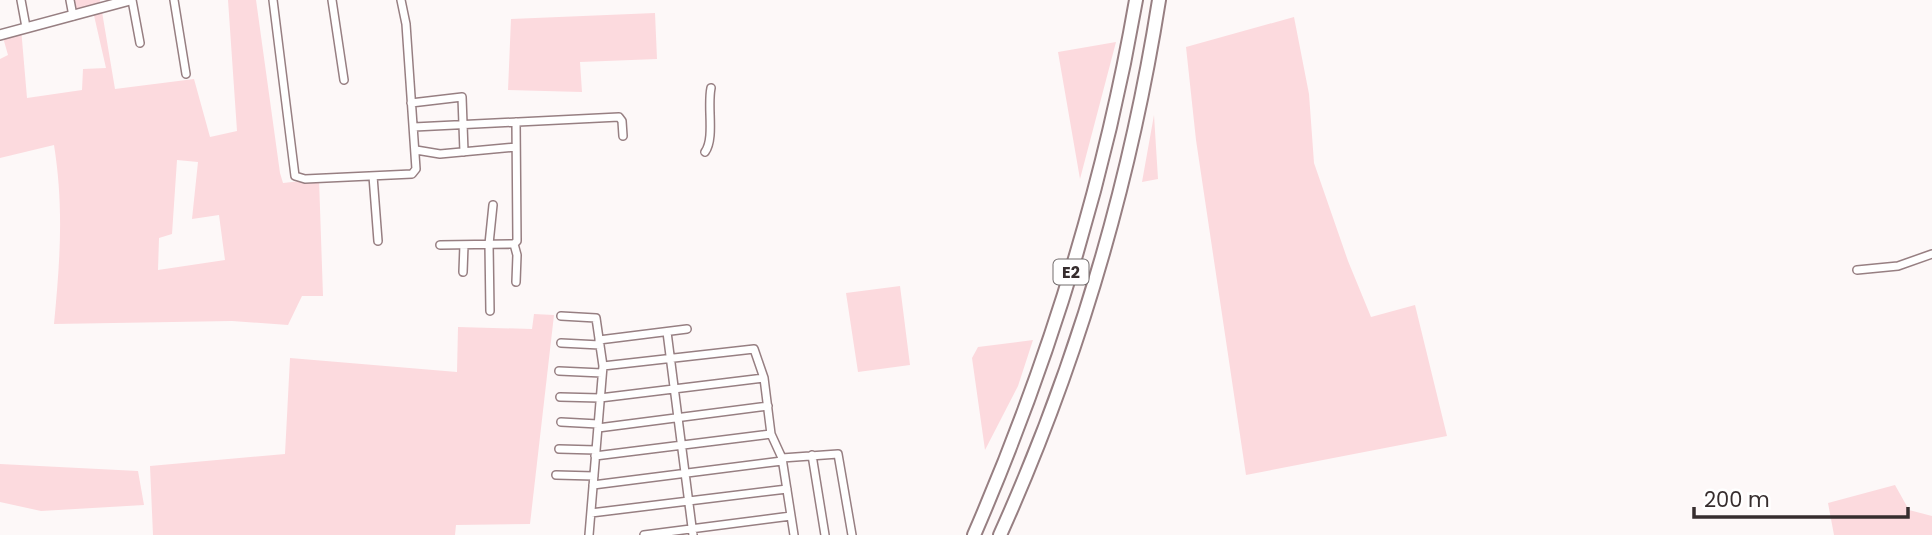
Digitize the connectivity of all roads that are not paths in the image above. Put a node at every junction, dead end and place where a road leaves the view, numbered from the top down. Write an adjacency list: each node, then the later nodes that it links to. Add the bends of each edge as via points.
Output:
1 (21, 0): 12 (street)
2 (70, 0): 11 (street)
3 (131, 0): 10 (street); 14 (street)
4 (174, 0): 15 (street)
5 (273, 0): 27 (street, via 295,176)
6 (332, 0): 16 (street)
7 (401, 0): 18 (street, via 407,24)
8 (1136, 0): 75 (highway, E2, via 1082,239 1040,370)
9 (1160, 0): 76 (highway, E2, via 1130,148 1103,250 1062,377)
10 (110, 3): 11 (street)
11 (73, 16): 12 (street)
12 (26, 27): 13 (street)
13 (0, 35)
14 (140, 43)
15 (186, 74)
16 (344, 80)
17 (711, 88): 26 (street, via 710,145)
18 (411, 103): 20 (street, via 462,97); 21 (street)
19 (516, 122): 20 (street); 22 (street, via 619,117); 23 (street)
20 (463, 124): 21 (street); 25 (street)
21 (414, 127): 24 (street)
22 (623, 136)
23 (516, 147): 25 (street); 31 (street)
24 (416, 150): 25 (street); 27 (street, via 412,174)
25 (464, 152)
26 (705, 152)
27 (373, 176): 29 (street)
28 (493, 205): 30 (street)
29 (378, 241)
30 (489, 244): 31 (street); 33 (street); 38 (street)
31 (514, 244): 37 (street)
32 (440, 245): 33 (street)
33 (464, 245): 36 (street)
34 (1932, 254): 35 (street, via 1898,266)
35 (1857, 270)
36 (464, 272)
37 (516, 282)
38 (490, 311)
39 (561, 316): 43 (street, via 596,318)
40 (687, 329): 41 (street)
41 (667, 332): 43 (street); 44 (street)
42 (561, 343): 43 (street)
43 (599, 343): 45 (street)
44 (670, 358): 45 (street); 47 (street, via 754,349); 48 (street)
45 (602, 369): 46 (street); 50 (street)
46 (559, 370)
47 (764, 378): 48 (street); 51 (street)
48 (674, 389): 50 (street); 52 (street)
49 (560, 397): 50 (street)
50 (600, 398): 54 (street)
51 (768, 406): 52 (street); 55 (street)
52 (678, 418): 54 (street); 56 (street)
53 (561, 422): 54 (street)
54 (598, 426): 58 (street)
55 (771, 433): 56 (street); 60 (street)
56 (682, 445): 58 (street); 61 (street)
57 (559, 449): 58 (street)
58 (596, 453): 63 (street)
59 (812, 455): 60 (street); 73 (street); 74 (street, via 839,456)
60 (782, 459): 61 (street); 65 (street)
61 (685, 473): 64 (street); 66 (street)
62 (556, 475): 63 (street)
63 (594, 476): 64 (street)
64 (593, 485): 67 (street)
65 (787, 489): 66 (street); 68 (street)
66 (689, 501): 67 (street); 69 (street)
67 (591, 513): 70 (street)
68 (791, 516): 69 (street); 72 (street)
69 (693, 532): 71 (street)
70 (589, 535)
71 (644, 535)
72 (794, 535)
73 (825, 535)
74 (852, 535)
75 (974, 535)
76 (1000, 535)

